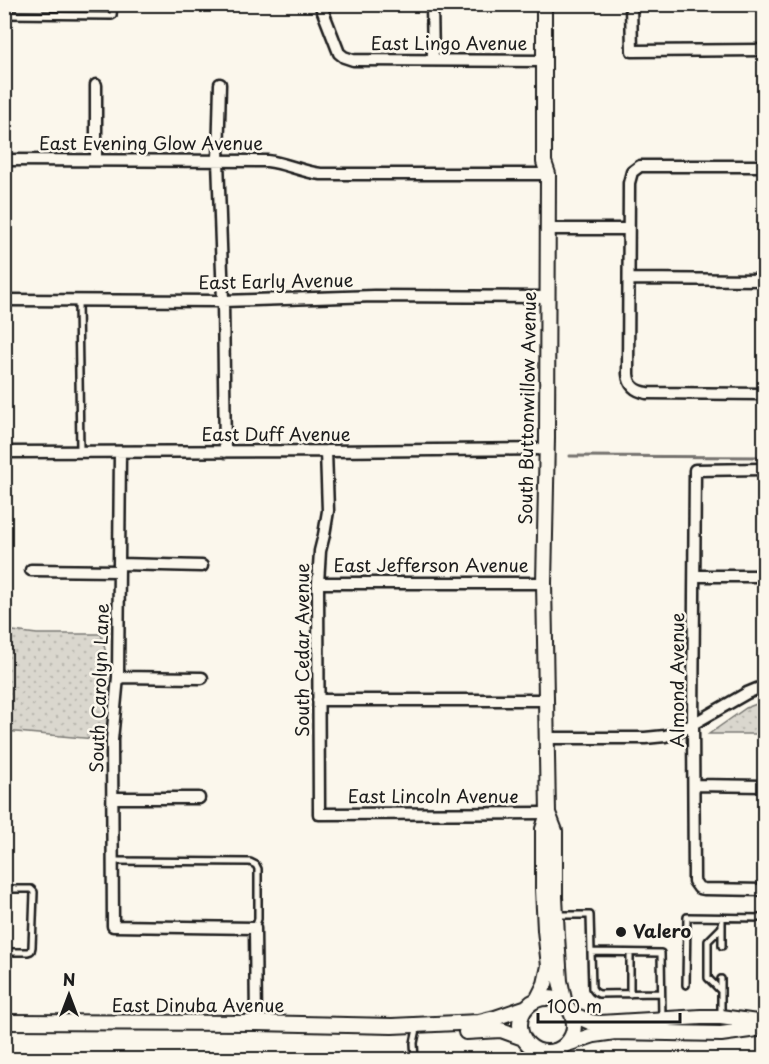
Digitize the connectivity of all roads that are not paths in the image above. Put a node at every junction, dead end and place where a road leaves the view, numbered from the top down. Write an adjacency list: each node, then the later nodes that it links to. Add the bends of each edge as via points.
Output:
1 (114, 4): 6 (lane, via 112,16)
2 (320, 4): 8 (street, East Lingo Avenue, via 344,57)
3 (432, 4): 8 (street)
4 (544, 4): 9 (street, South Buttonwillow Avenue)
5 (631, 4): 7 (street, via 632,51)
6 (4, 15)
7 (765, 50)
8 (433, 60): 9 (street, East Lingo Avenue)
9 (544, 61): 16 (street, South Buttonwillow Avenue, via 544,162)
10 (96, 84): 13 (street)
11 (220, 84): 14 (street)
12 (4, 160): 13 (street, East Evening Glow Avenue)
13 (96, 160): 14 (street, East Evening Glow Avenue)
14 (218, 160): 16 (street, East Evening Glow Avenue, via 276,162 321,174); 24 (street)
15 (765, 166): 18 (street, via 640,166 630,177)
16 (548, 174): 17 (street, South Buttonwillow Avenue)
17 (548, 229): 18 (street); 21 (street, South Buttonwillow Avenue)
18 (628, 230): 19 (street)
19 (629, 279): 20 (street); 25 (street, via 628,374 636,390)
20 (765, 280)
21 (548, 297): 24 (street, East Early Avenue, via 374,296); 26 (street, South Buttonwillow Avenue)
22 (4, 300): 23 (street, East Early Avenue)
23 (78, 300): 24 (street, East Early Avenue); 29 (lane)
24 (223, 301): 31 (street)
25 (765, 394)
26 (547, 449): 27 (street, East Duff Avenue); 39 (street, South Buttonwillow Avenue)
27 (326, 451): 31 (street, East Duff Avenue); 38 (street, South Cedar Avenue, via 328,511)
28 (4, 452): 29 (street, East Duff Avenue)
29 (80, 452): 30 (street, East Duff Avenue)
30 (120, 452): 31 (street, East Duff Avenue); 34 (street, South Carolyn Lane)
31 (225, 452)
32 (765, 469): 36 (street, Almond Avenue, via 695,470)
33 (202, 566): 34 (street)
34 (119, 567): 35 (street); 40 (street, South Carolyn Lane)
35 (31, 570)
36 (694, 576): 37 (street); 45 (street, Almond Avenue)
37 (765, 576)
38 (318, 583): 39 (street, East Jefferson Avenue); 43 (street, South Cedar Avenue)
39 (544, 583): 44 (street, South Buttonwillow Avenue)
40 (118, 677): 41 (street); 49 (street, South Carolyn Lane, via 112,740)
41 (202, 678)
42 (765, 686): 45 (street)
43 (318, 700): 44 (street); 52 (street, South Cedar Avenue)
44 (546, 700): 46 (street, South Buttonwillow Avenue)
45 (693, 724): 46 (street, via 679,732 645,738); 47 (street, Almond Avenue)
46 (547, 738): 51 (street, South Buttonwillow Avenue)
47 (694, 786): 48 (street); 55 (street, Almond Avenue, via 696,885 704,889)
48 (765, 786)
49 (113, 798): 50 (street); 53 (street, South Carolyn Lane)
50 (199, 798)
51 (548, 813): 52 (street, East Lincoln Avenue); 56 (street, South Buttonwillow Avenue, via 555,831); 70 (street, South Buttonwillow Avenue, via 543,829 543,869 549,966 545,984)
52 (319, 814)
53 (113, 861): 60 (street, South Carolyn Lane, via 113,926); 60 (lane, via 250,862 258,869)
54 (4, 889): 62 (lane, via 34,892 31,951)
55 (765, 890)
56 (556, 915): 63 (lane, via 590,915); 71 (street, South Buttonwillow Avenue, via 560,981)
57 (722, 917): 58 (lane); 59 (lane); 66 (lane, via 687,917)
58 (765, 918)
59 (722, 927): 61 (lane); 67 (lane, via 708,941 708,978)
60 (255, 928): 75 (street)
61 (722, 946)
62 (4, 952)
63 (591, 952): 64 (lane); 69 (lane, via 595,992)
64 (630, 953): 68 (lane, via 661,953); 69 (lane)
65 (721, 979): 67 (lane)
66 (687, 986)
67 (721, 991): 72 (lane)
68 (661, 993): 69 (lane); 73 (lane)
69 (630, 994)
70 (532, 1003): 71 (street, via 550,998); 77 (street, East Dinuba Avenue, via 479,1022); 80 (street, via 521,1017)
71 (569, 1009): 73 (street, via 590,1022 600,1023); 81 (street, via 575,1024)
72 (721, 1017): 73 (street); 76 (street)
73 (662, 1018)
74 (4, 1022): 75 (street, East Dinuba Avenue)
75 (256, 1023): 77 (street, East Dinuba Avenue)
76 (765, 1023)
77 (392, 1026): 79 (street, East Dinuba Avenue)
78 (765, 1028): 81 (street, via 721,1034 615,1032 594,1035)
79 (417, 1029): 80 (street, East Dinuba Avenue, via 501,1030); 83 (lane)
80 (523, 1038): 82 (street)
81 (562, 1051): 82 (street)
82 (536, 1054)
83 (415, 1059)

